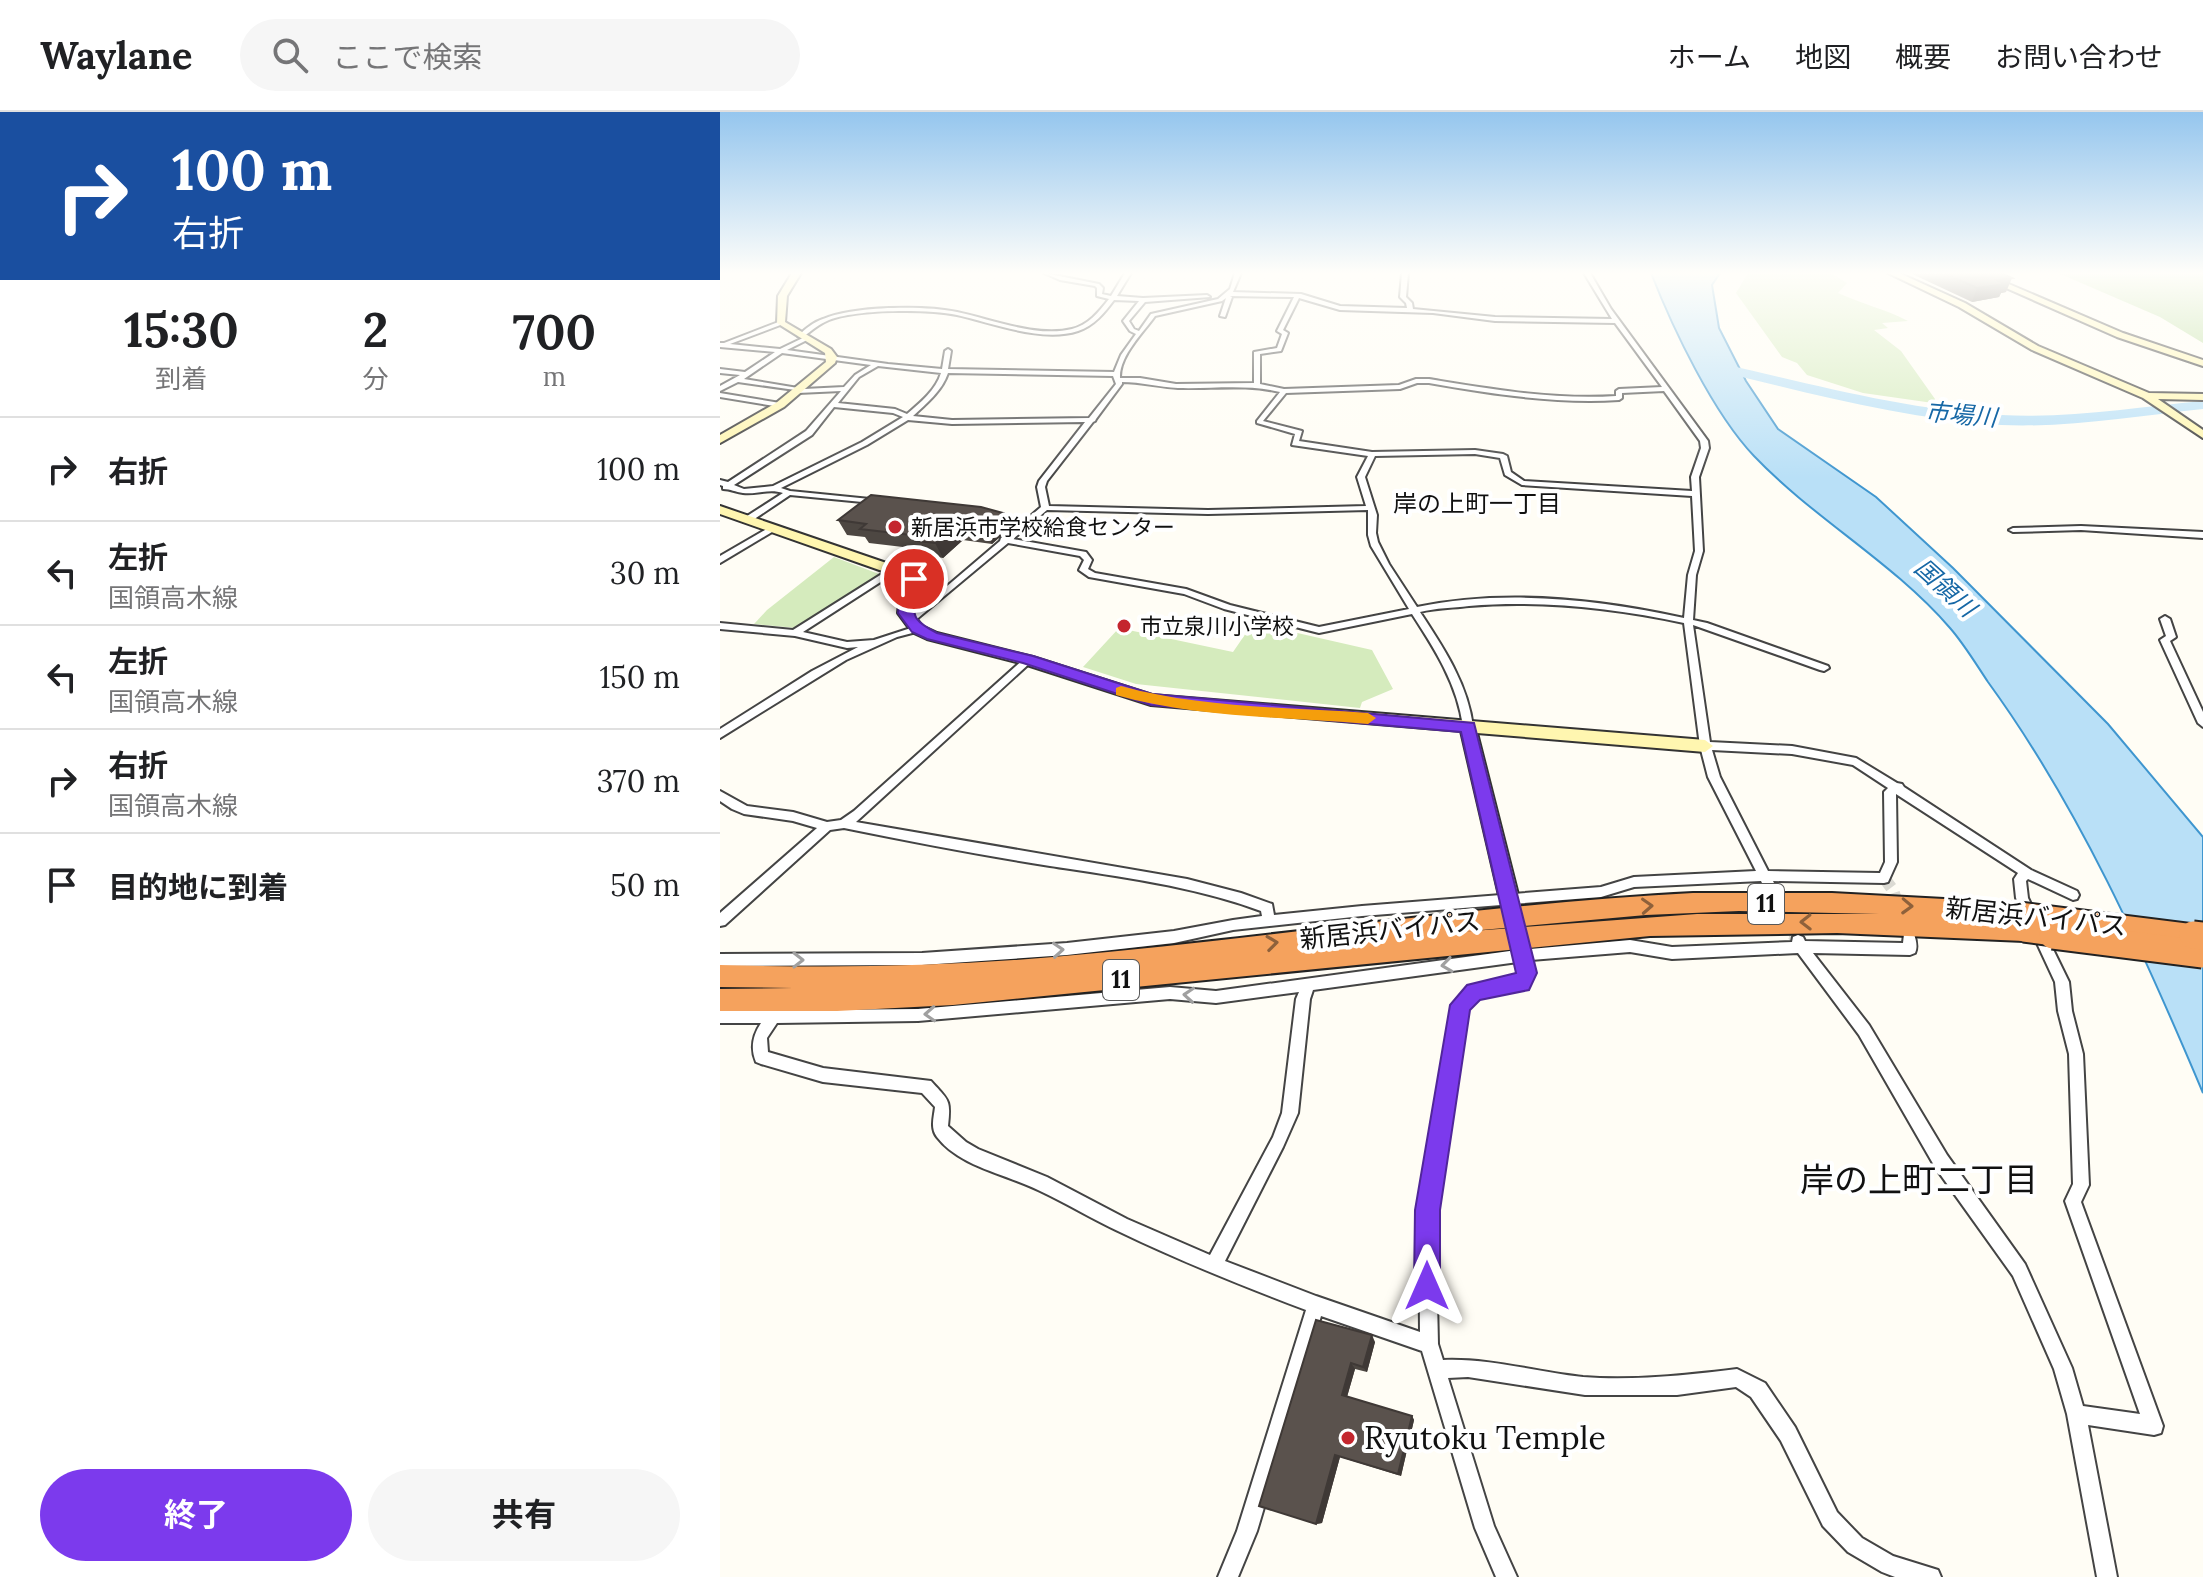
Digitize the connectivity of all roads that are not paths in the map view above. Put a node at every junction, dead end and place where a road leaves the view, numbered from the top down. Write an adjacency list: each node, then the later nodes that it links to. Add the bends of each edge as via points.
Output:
1 (796, 341): 9 (street)
2 (810, 341): 11 (main road)
3 (1133, 341): 17 (street)
4 (1282, 341): 19 (street, via 1279,350 1257,352)
5 (1632, 341): 21 (street)
6 (2024, 341): 26 (main road)
7 (2139, 341): 12 (main road)
8 (720, 345): 9 (street)
9 (779, 350): 11 (street); 16 (street)
10 (948, 351): 15 (street)
11 (832, 357): 13 (street); 22 (main road, via 825,370)
12 (2203, 363)
13 (876, 365): 15 (street); 20 (street)
14 (720, 371): 16 (street)
15 (944, 371): 17 (street); 29 (street, via 926,404)
16 (745, 374): 18 (street)
17 (1118, 377): 19 (street, via 1176,386); 30 (street)
18 (738, 380): 22 (street); 24 (street)
19 (1257, 385): 23 (street)
20 (846, 389): 22 (street); 28 (street)
21 (1667, 389): 23 (street, via 1619,391 1619,398 1601,400 1429,381); 37 (street, via 1704,441)
22 (800, 390): 27 (main road)
23 (1284, 391): 33 (street, via 1259,422 1262,425 1299,433 1295,443)
24 (720, 392): 27 (street)
25 (2203, 397): 26 (main road)
26 (2150, 398): 31 (main road)
27 (780, 405): 32 (main road)
28 (833, 405): 29 (street, via 895,411); 34 (street, via 809,433)
29 (909, 418): 30 (street, via 996,423); 35 (street)
30 (1093, 420): 39 (street, via 1043,481)
31 (2198, 430)
32 (720, 440)
33 (1372, 454): 37 (street, via 1475,452 1503,456 1508,473 1522,483); 40 (street, via 1361,477)
34 (723, 486): 35 (street, via 754,492)
35 (775, 488): 36 (street)
36 (789, 493): 38 (street); 42 (street)
37 (1696, 494): 54 (street, via 1699,551)
38 (891, 506)
39 (1045, 508): 40 (street); 44 (street)
40 (1369, 508): 52 (street, via 1378,551)
41 (720, 510): 42 (main road)
42 (747, 520): 45 (main road)
43 (1010, 520): 44 (street)
44 (1019, 527): 48 (street)
45 (773, 529): 49 (street); 50 (main road)
46 (2013, 530): 47 (street)
47 (2203, 535)
48 (1004, 540): 51 (street); 52 (street, via 1083,554 1088,560 1083,570 1092,575 1186,592 1319,630)
49 (720, 560)
50 (898, 575): 51 (street); 55 (main road, via 907,591 905,613); 57 (street)
51 (947, 590): 55 (street)
52 (1413, 611): 54 (street, via 1501,601 1559,602); 62 (street, via 1469,711)
53 (2165, 619): 61 (street, via 2171,637 2165,640)
54 (1688, 621): 60 (street); 64 (street)
55 (913, 625): 58 (street); 59 (main road, via 932,636)
56 (720, 626): 57 (street)
57 (795, 633): 58 (street, via 847,645)
58 (890, 636): 63 (street, via 793,687)
59 (1028, 660): 62 (main road, via 1151,700); 67 (street)
60 (1824, 668)
61 (2203, 723)
62 (1468, 727): 64 (main road); 75 (main road)
63 (720, 734)
64 (1705, 746): 65 (street, via 1832,755 1856,762); 70 (street, via 1714,777)
65 (1898, 787): 69 (street); 70 (street, via 1890,792 1891,862 1884,878)
66 (720, 795): 68 (street, via 752,814)
67 (844, 824): 68 (street); 73 (street, via 1241,897 1267,908)
68 (827, 826): 72 (street)
69 (2027, 873): 71 (street); 90 (street, via 2020,879 2022,898 2062,982 2076,1054 2081,1185 2073,1201 2154,1426)
70 (1767, 881): 75 (street, via 1634,882)
71 (2073, 895)
72 (720, 921)
73 (1269, 922): 75 (street); 80 (street, one-way to 73, via 937,958 1082,948)
74 (2021, 922): 75 (highway, 新居浜バイパス / 11); 76 (highway, 新居浜バイパス / 11, bridge); 79 (highway, 新居浜バイパス / 11, bridge)
75 (1517, 927): 78 (street, via 1672,953); 81 (highway, 新居浜バイパス / 11, one-way to 75, via 912,976 1051,968); 82 (street, one-way to 82); 83 (highway, 新居浜バイパス / 11, via 1040,989); 88 (street, via 1526,973 1522,984 1475,992 1460,1005 1427,1210)
76 (2203, 936)
77 (1909, 938): 78 (street, via 1910,949)
78 (1799, 944): 90 (street, via 1864,1030 1941,1161 2019,1270 2063,1368)
79 (2203, 954)
80 (720, 960)
81 (720, 976)
82 (1309, 983): 85 (street, one-way to 85, via 1216,997 1170,993 994,1011); 86 (street, via 1290,1113)
83 (720, 1000)
84 (720, 1017): 85 (street)
85 (772, 1018): 86 (street, via 760,1037 761,1057 823,1075 926,1086 943,1105 940,1129 950,1142)
86 (1214, 1265): 87 (street)
87 (1316, 1305): 88 (street); 91 (street)
88 (1429, 1344): 89 (street)
89 (1436, 1369): 92 (street, via 1485,1528); 93 (street, via 1468,1368 1585,1386 1677,1386 1737,1378 1758,1390 1788,1434 1830,1519 1855,1545 1889,1565)
90 (2076, 1414): 94 (street)
91 (1228, 1577)
92 (1507, 1577)
93 (1931, 1577)
94 (2107, 1577)

